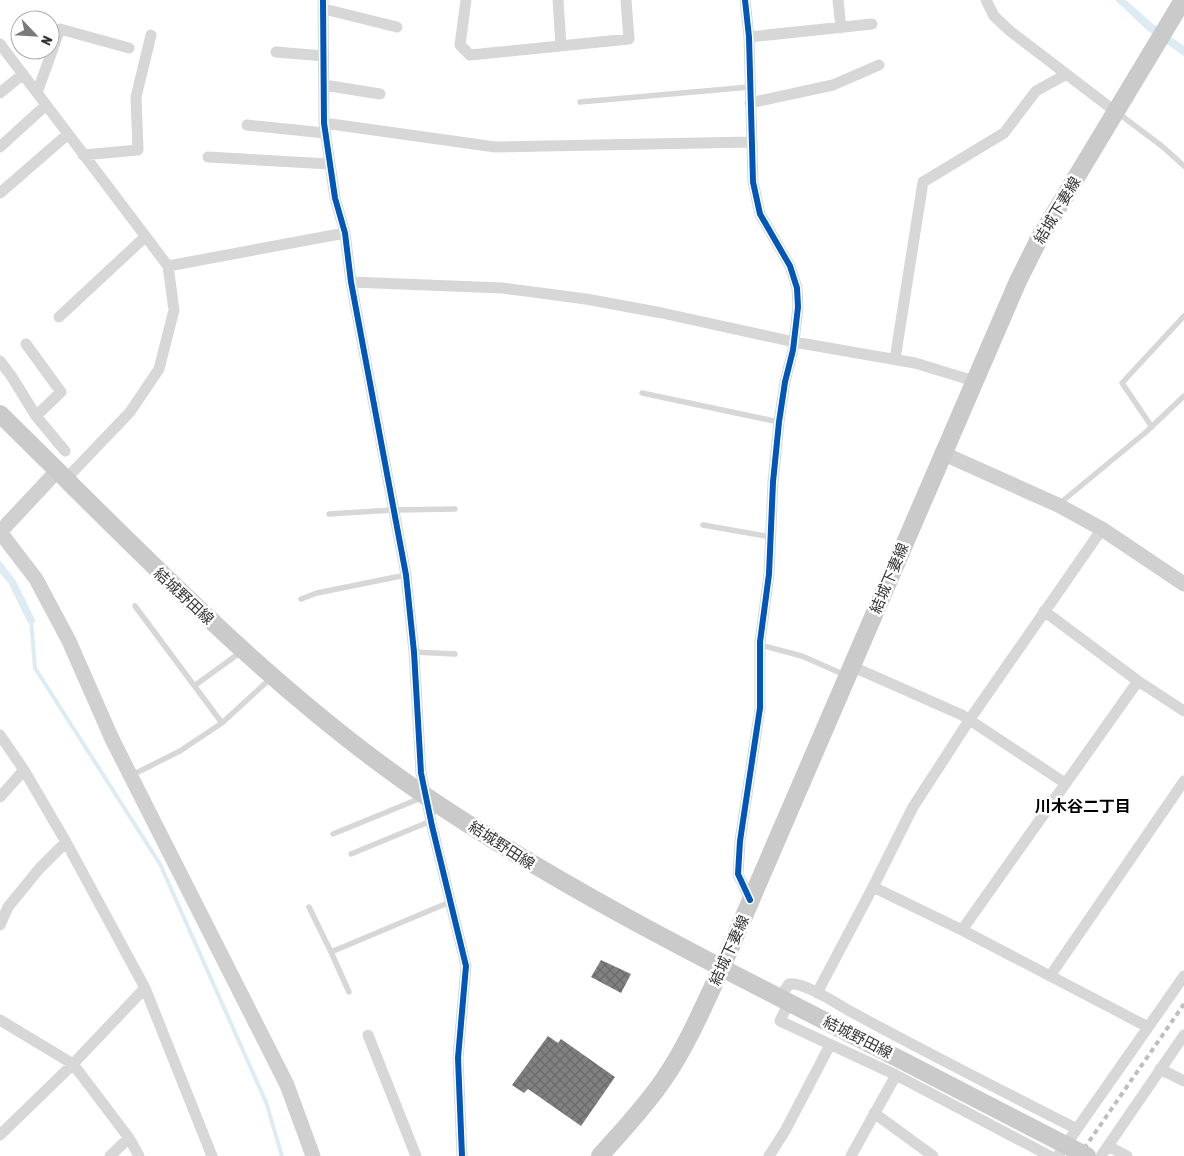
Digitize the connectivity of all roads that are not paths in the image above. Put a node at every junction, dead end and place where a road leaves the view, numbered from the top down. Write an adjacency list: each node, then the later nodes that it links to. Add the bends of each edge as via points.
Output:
1 (466, 0): 15 (street, via 460,45 470,55)
2 (558, 0): 15 (street)
3 (626, 0): 15 (street, via 629,39)
4 (745, 0): 13 (street)
5 (838, 0): 11 (street)
6 (986, 0): 21 (street, via 994,16)
7 (1183, 0): 30 (main road, 結城下妻線)
8 (324, 3): 10 (street); 18 (street)
9 (872, 24): 11 (street)
10 (397, 27)
11 (841, 28): 13 (street)
12 (151, 35): 36 (street, via 136,97 138,150)
13 (749, 37): 23 (street)
14 (0, 44): 20 (street)
15 (561, 46)
16 (129, 48): 25 (street, via 60,30)
17 (276, 52): 18 (street)
18 (324, 56): 22 (street)
19 (879, 65): 28 (street, via 833,85)
20 (23, 74): 24 (street); 25 (street)
21 (1065, 75): 30 (street); 49 (street, via 1036,91 1004,133 924,182)
22 (324, 85): 26 (street); 32 (street)
23 (750, 87): 27 (lane); 28 (street)
24 (0, 93)
25 (37, 93): 29 (street)
26 (380, 94)
27 (580, 102)
28 (750, 103): 34 (street)
29 (46, 104): 33 (street); 35 (street)
30 (1116, 112): 39 (lane); 51 (main road, 結城下妻線, via 1039,239)
31 (246, 125): 32 (street)
32 (324, 128): 34 (street, via 495,147); 38 (street)
33 (68, 134): 36 (street); 40 (street)
34 (751, 142): 47 (street, via 753,182 760,214 790,266 797,288)
35 (0, 147)
36 (84, 155): 42 (street)
37 (208, 157): 38 (street)
38 (330, 164): 41 (street)
39 (1184, 166)
40 (0, 192)
41 (345, 233): 43 (street); 44 (street)
42 (145, 236): 43 (street); 46 (street)
43 (168, 266): 60 (street, via 174,310 159,369 130,412)
44 (351, 282): 47 (street, via 502,288 586,299); 63 (street)
45 (1184, 316): 57 (lane, via 1122,382)
46 (59, 317)
47 (794, 342): 49 (street); 56 (street)
48 (26, 344): 55 (street, via 61,392)
49 (895, 359): 51 (street)
50 (0, 361): 55 (street)
51 (974, 381): 59 (main road, 結城下妻線)
52 (642, 393): 56 (lane)
53 (1184, 396): 57 (lane)
54 (0, 414): 60 (main road, 結城野田線)
55 (36, 416): 58 (street)
56 (779, 422): 68 (street)
57 (1152, 427): 61 (lane)
58 (65, 451)
59 (942, 453): 61 (street); 78 (main road, 結城下妻線)
60 (61, 476): 67 (street); 75 (main road, 結城野田線)
61 (1058, 505): 66 (street)
62 (455, 509): 63 (lane)
63 (393, 510): 64 (lane); 69 (street)
64 (329, 514)
65 (703, 524): 68 (lane)
66 (1102, 529): 70 (street); 73 (street)
67 (0, 532): 87 (street, via 36,579 69,641)
68 (771, 538): 74 (street)
69 (406, 576): 71 (lane); 76 (street)
70 (1184, 584)
71 (301, 599)
72 (135, 606): 81 (lane)
73 (1044, 612): 80 (street); 83 (street)
74 (760, 645): 78 (lane); 97 (street, via 760,708 738,874)
75 (242, 651): 79 (main road, 結城野田線); 81 (lane)
76 (414, 652): 77 (lane); 90 (street, via 421,773)
77 (455, 654)
78 (849, 671): 83 (street); 97 (main road, 結城下妻線)
79 (273, 677): 84 (lane); 90 (main road, 結城野田線)
80 (1138, 681): 82 (street); 89 (street)
81 (194, 686): 84 (lane)
82 (1184, 711)
83 (970, 719): 89 (street); 96 (street, via 913,807)
84 (222, 723): 87 (lane, via 180,751)
85 (0, 734): 86 (street)
86 (24, 770): 91 (street); 94 (street)
87 (130, 775): 128 (street, via 287,1085)
88 (1184, 781): 104 (street)
89 (1065, 783): 101 (street)
90 (426, 796): 92 (street); 93 (lane); 103 (main road, 結城野田線, via 572,888)
91 (0, 798)
92 (431, 821): 95 (lane); 98 (street)
93 (333, 834)
94 (66, 842): 100 (street, via 8,907); 106 (street)
95 (351, 854)
96 (873, 887): 101 (street); 108 (street)
97 (750, 900): 103 (main road, 結城下妻線)
98 (450, 902): 102 (lane); 124 (street, via 466,966 458,1058)
99 (309, 907): 102 (lane)
100 (0, 924)
101 (962, 930): 104 (street)
102 (331, 952): 107 (lane)
103 (722, 967): 109 (main road, 結城野田線); 130 (main road, 結城下妻線, via 664,1079)
104 (1050, 976): 111 (street)
105 (1184, 976): 111 (street)
106 (145, 988): 115 (street); 127 (street)
107 (349, 992)
108 (816, 993): 109 (street, via 794,983 789,984); 120 (street)
109 (785, 1000): 114 (street, via 780,1021); 136 (main road, 結城野田線, bridge)
110 (0, 1020): 115 (street)
111 (1148, 1028): 120 (street)
112 (368, 1035): 129 (street)
113 (1184, 1035): 116 (street)
114 (830, 1045): 117 (street); 131 (street)
115 (73, 1064): 121 (street); 122 (street)
116 (1160, 1069): 118 (street); 123 (street)
117 (896, 1075): 119 (street); 134 (street)
118 (1184, 1081)
119 (874, 1113): 132 (street); 133 (street)
120 (1077, 1129): 135 (street)
121 (0, 1135)
122 (129, 1138): 125 (street); 126 (street)
123 (1108, 1146): 137 (street); 138 (street)
124 (460, 1155)
125 (110, 1156)
126 (139, 1156)
127 (212, 1156)
128 (313, 1156)
129 (416, 1156)
130 (600, 1156)
131 (769, 1156)
132 (851, 1156)
133 (933, 1156)
134 (1050, 1156)
135 (1058, 1156)
136 (1087, 1156)
137 (1101, 1156)
138 (1127, 1156)

